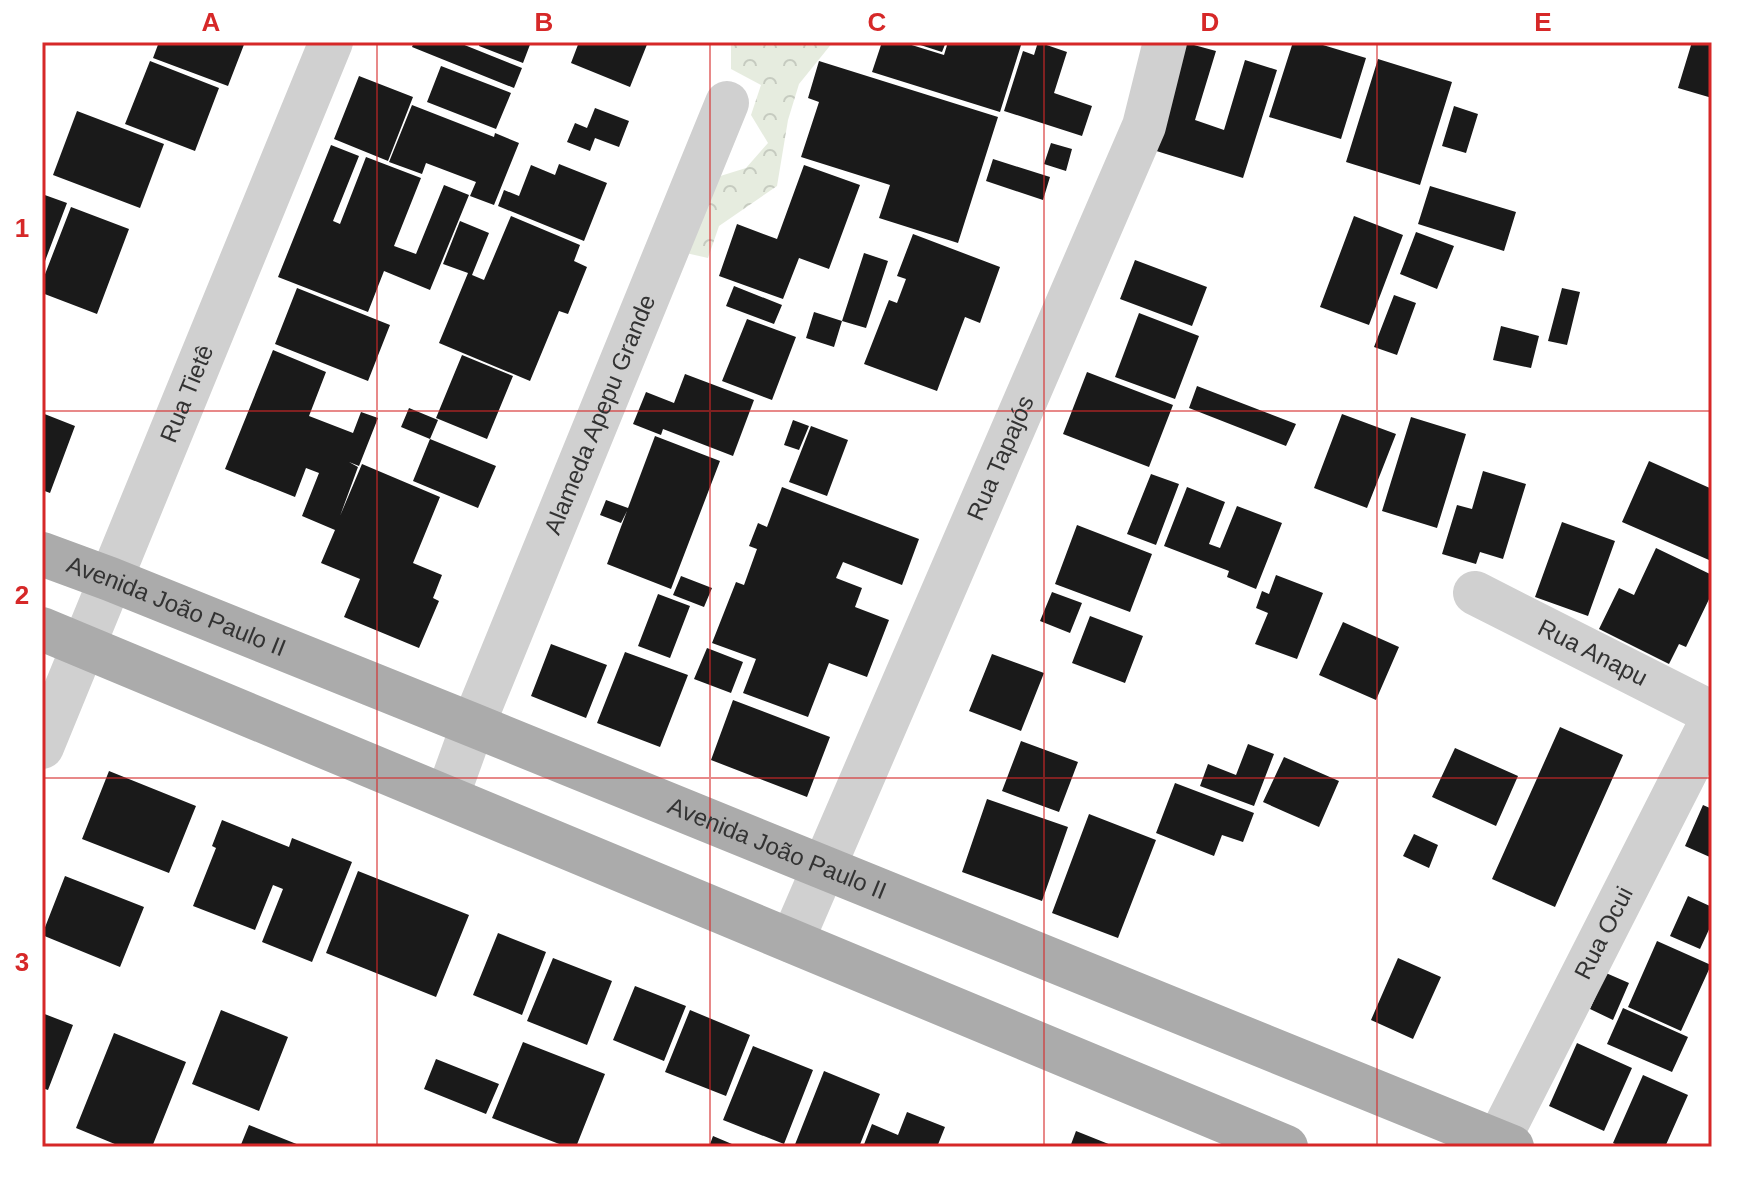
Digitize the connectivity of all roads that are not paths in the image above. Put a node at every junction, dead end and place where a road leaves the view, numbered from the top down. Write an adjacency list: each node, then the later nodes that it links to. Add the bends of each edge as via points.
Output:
1 (331, 42): 5 (street, Rua Tietê)
2 (1165, 42): 14 (street, Rua Tapajós, via 1144,126)
3 (727, 103): 11 (street, Alameda Apepu Grande)
4 (42, 554): 5 (main road, Avenida João Paulo II)
5 (110, 579): 8 (street, Rua Tietê); 11 (main road, Avenida João Paulo II)
6 (1475, 593): 9 (street, Rua Anapu)
7 (42, 629): 8 (main road)
8 (83, 645): 12 (street, Rua Tietê); 13 (main road)
9 (1712, 713)
10 (1712, 720): 16 (street, Rua Ocui)
11 (473, 725): 13 (street, Alameda Apepu Grande); 14 (main road, Avenida João Paulo II)
12 (42, 747)
13 (447, 797): 15 (main road)
14 (823, 868): 15 (street, Rua Tapajós); 16 (main road, Avenida João Paulo II)
15 (792, 941): 17 (main road)
16 (1501, 1145)
17 (1286, 1147)

